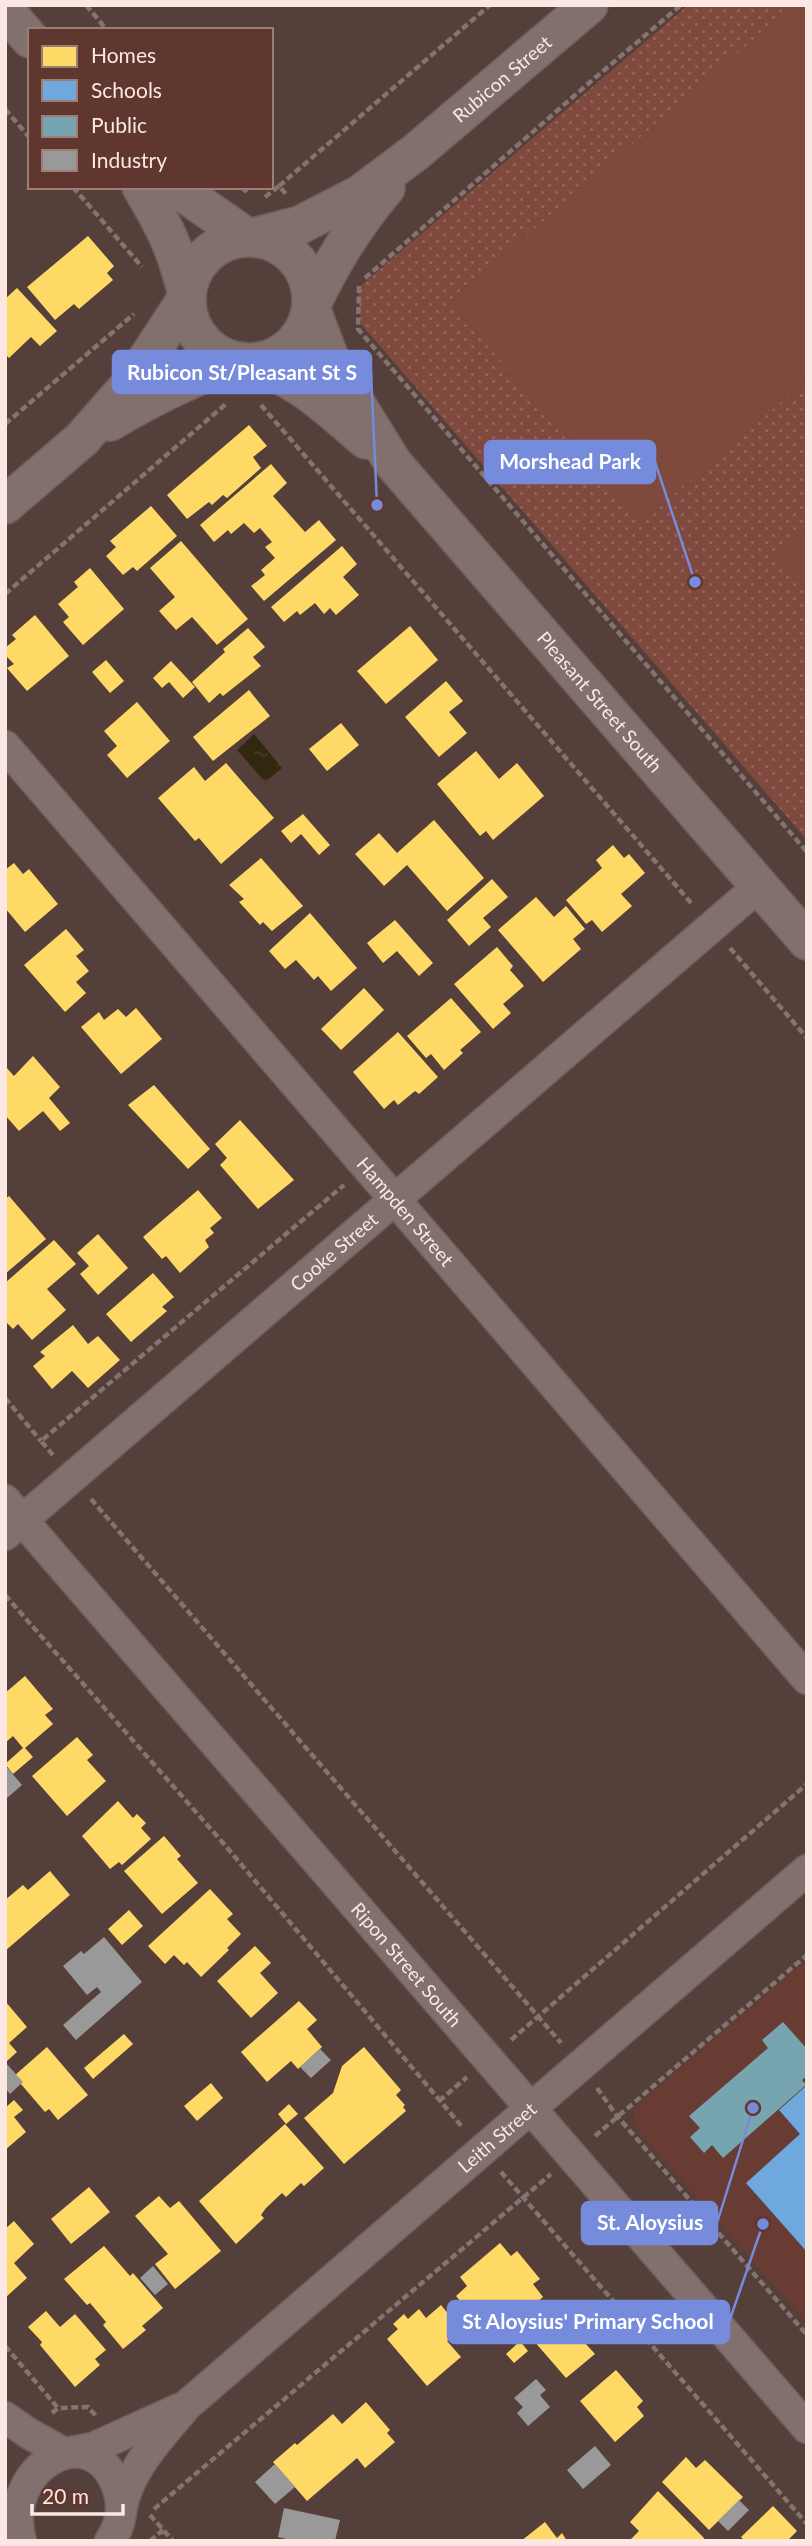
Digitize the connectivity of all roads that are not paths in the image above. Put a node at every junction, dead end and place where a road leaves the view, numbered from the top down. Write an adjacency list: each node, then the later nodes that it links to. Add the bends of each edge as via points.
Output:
1 (589, 5): 4 (street, Rubicon Street)
2 (5, 10): 3 (street)
3 (28, 37)
4 (416, 152): 7 (street, Rubicon Street, via 342,205 291,228); 9 (street, Rubicon Street, via 354,229)
5 (142, 189): 8 (street, via 171,241)
6 (178, 189): 7 (street)
7 (250, 237): 8 (street, via 227,241 204,257 192,274); 9 (street, via 280,245 296,258 307,276)
8 (187, 297): 10 (street, via 191,324 201,340 215,352); 11 (street, via 132,382)
9 (311, 306): 10 (street, via 305,327 288,348 271,358); 12 (street, Pleasant Street South, via 333,366)
10 (241, 361): 11 (street, via 194,377); 12 (street, Pleasant Street South, via 296,382)
11 (82, 439): 13 (street)
12 (393, 463): 15 (street, Pleasant Street South)
13 (5, 505)
14 (5, 746): 17 (street, Hampden Street)
15 (759, 886): 16 (street, Pleasant Street South); 17 (street, Cooke Street)
16 (807, 941)
17 (394, 1200): 18 (street, Cooke Street, via 72,1477); 19 (street, Hampden Street)
18 (11, 1519): 21 (street, Ripon Street South)
19 (807, 1679)
20 (807, 1870): 21 (street, Leith Street)
21 (530, 2108): 22 (street, Leith Street); 24 (street, Ripon Street South)
22 (186, 2406): 25 (street, Leith Street, via 93,2448); 28 (street, Leith Street, via 132,2475 123,2497)
23 (5, 2417): 25 (street)
24 (807, 2428)
25 (66, 2452): 27 (street, Leith Street, via 27,2468 15,2487); 28 (street, via 92,2458 108,2472 118,2490)
26 (5, 2472): 27 (street)
27 (9, 2512): 29 (street)
28 (119, 2528)
29 (21, 2541)

